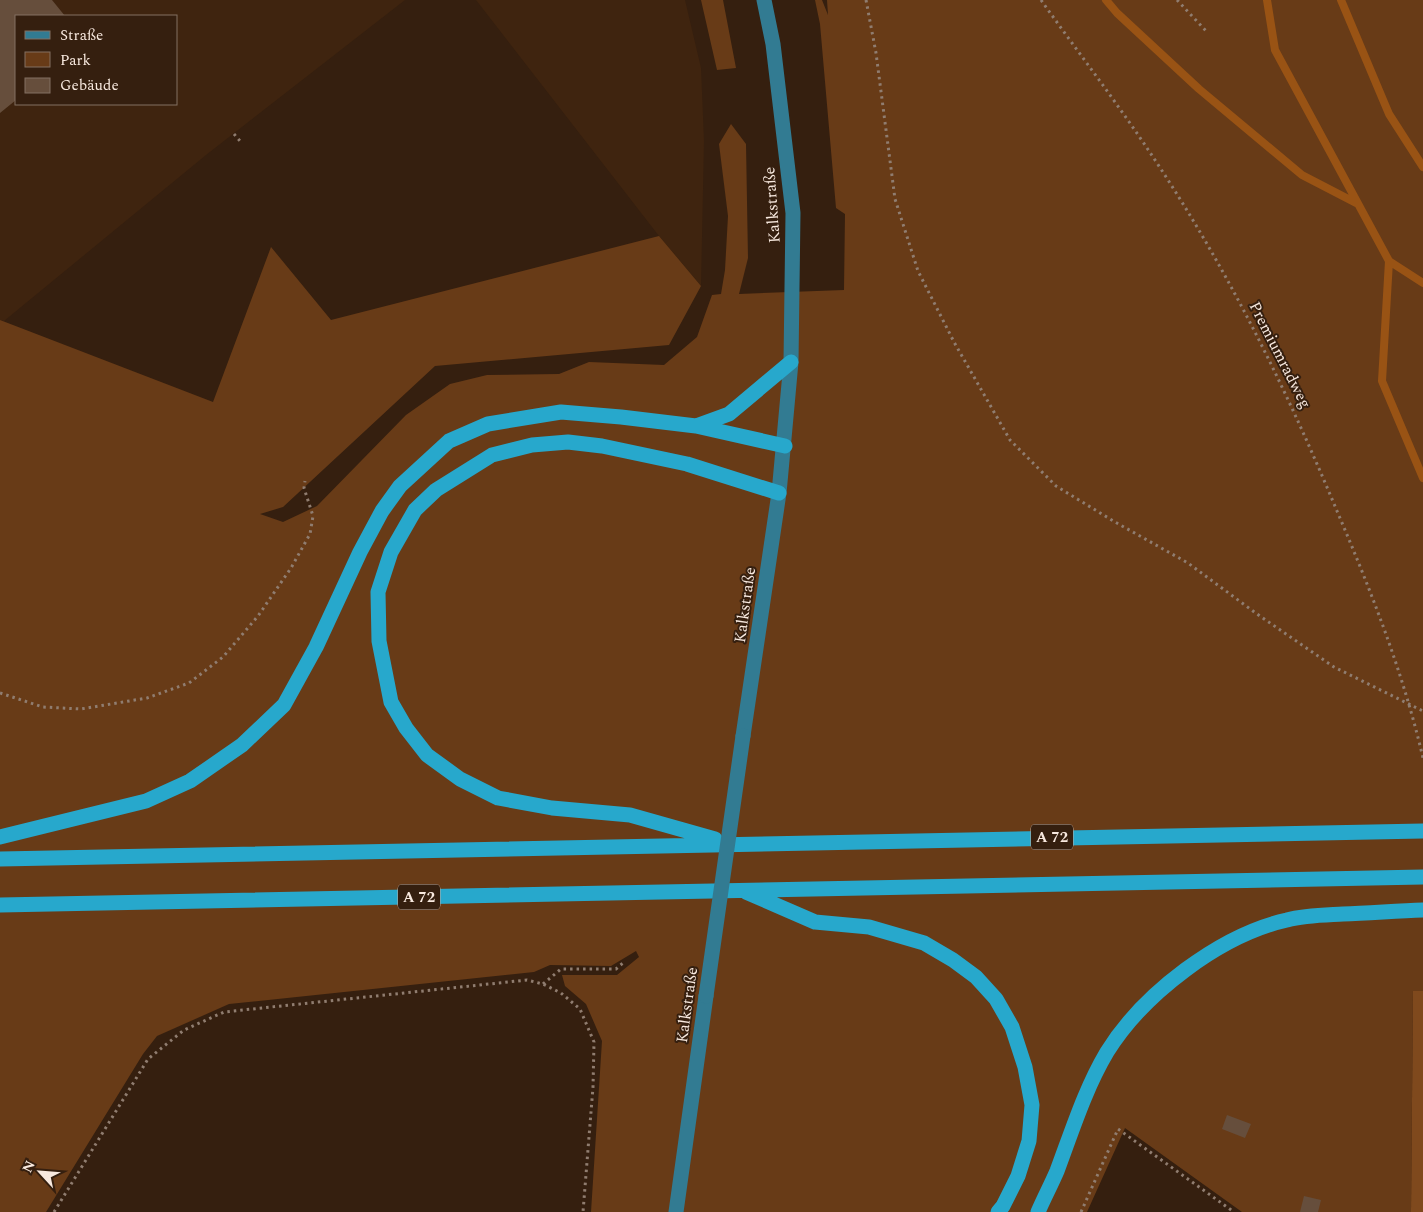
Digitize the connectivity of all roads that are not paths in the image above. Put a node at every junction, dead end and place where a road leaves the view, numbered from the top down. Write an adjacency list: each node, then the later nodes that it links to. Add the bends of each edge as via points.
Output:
1 (764, 0): 2 (main road, Kalkstraße, via 773,44 793,213)
2 (791, 362): 3 (highway, via 729,414); 4 (main road, Kalkstraße)
3 (696, 426): 4 (highway); 7 (highway, via 561,412 488,424 449,441 400,486 382,511 284,705 242,745 190,781 146,801)
4 (784, 446): 5 (main road, Kalkstraße)
5 (779, 493): 8 (highway, via 687,464 602,446 568,442 532,444 492,455 436,490 415,510 392,552 378,592 379,641 391,702 427,755 460,779 498,798 552,808 630,815); 14 (main road, Kalkstraße, bridge)
6 (1423, 831): 8 (highway, A 72)
7 (0, 837)
8 (731, 844): 9 (highway, A 72)
9 (0, 859)
10 (1423, 877): 11 (highway, A 72)
11 (743, 890): 12 (highway, A 72); 15 (highway, via 815,922 869,927 924,943 976,977 996,999 1012,1027 1025,1067 1032,1105 1029,1141 1018,1176)
12 (0, 905)
13 (1423, 910): 16 (highway, via 1287,920 1246,933 1203,958 1160,990 1108,1051 1088,1089)
14 (676, 1212)
15 (998, 1212)
16 (1038, 1212)

